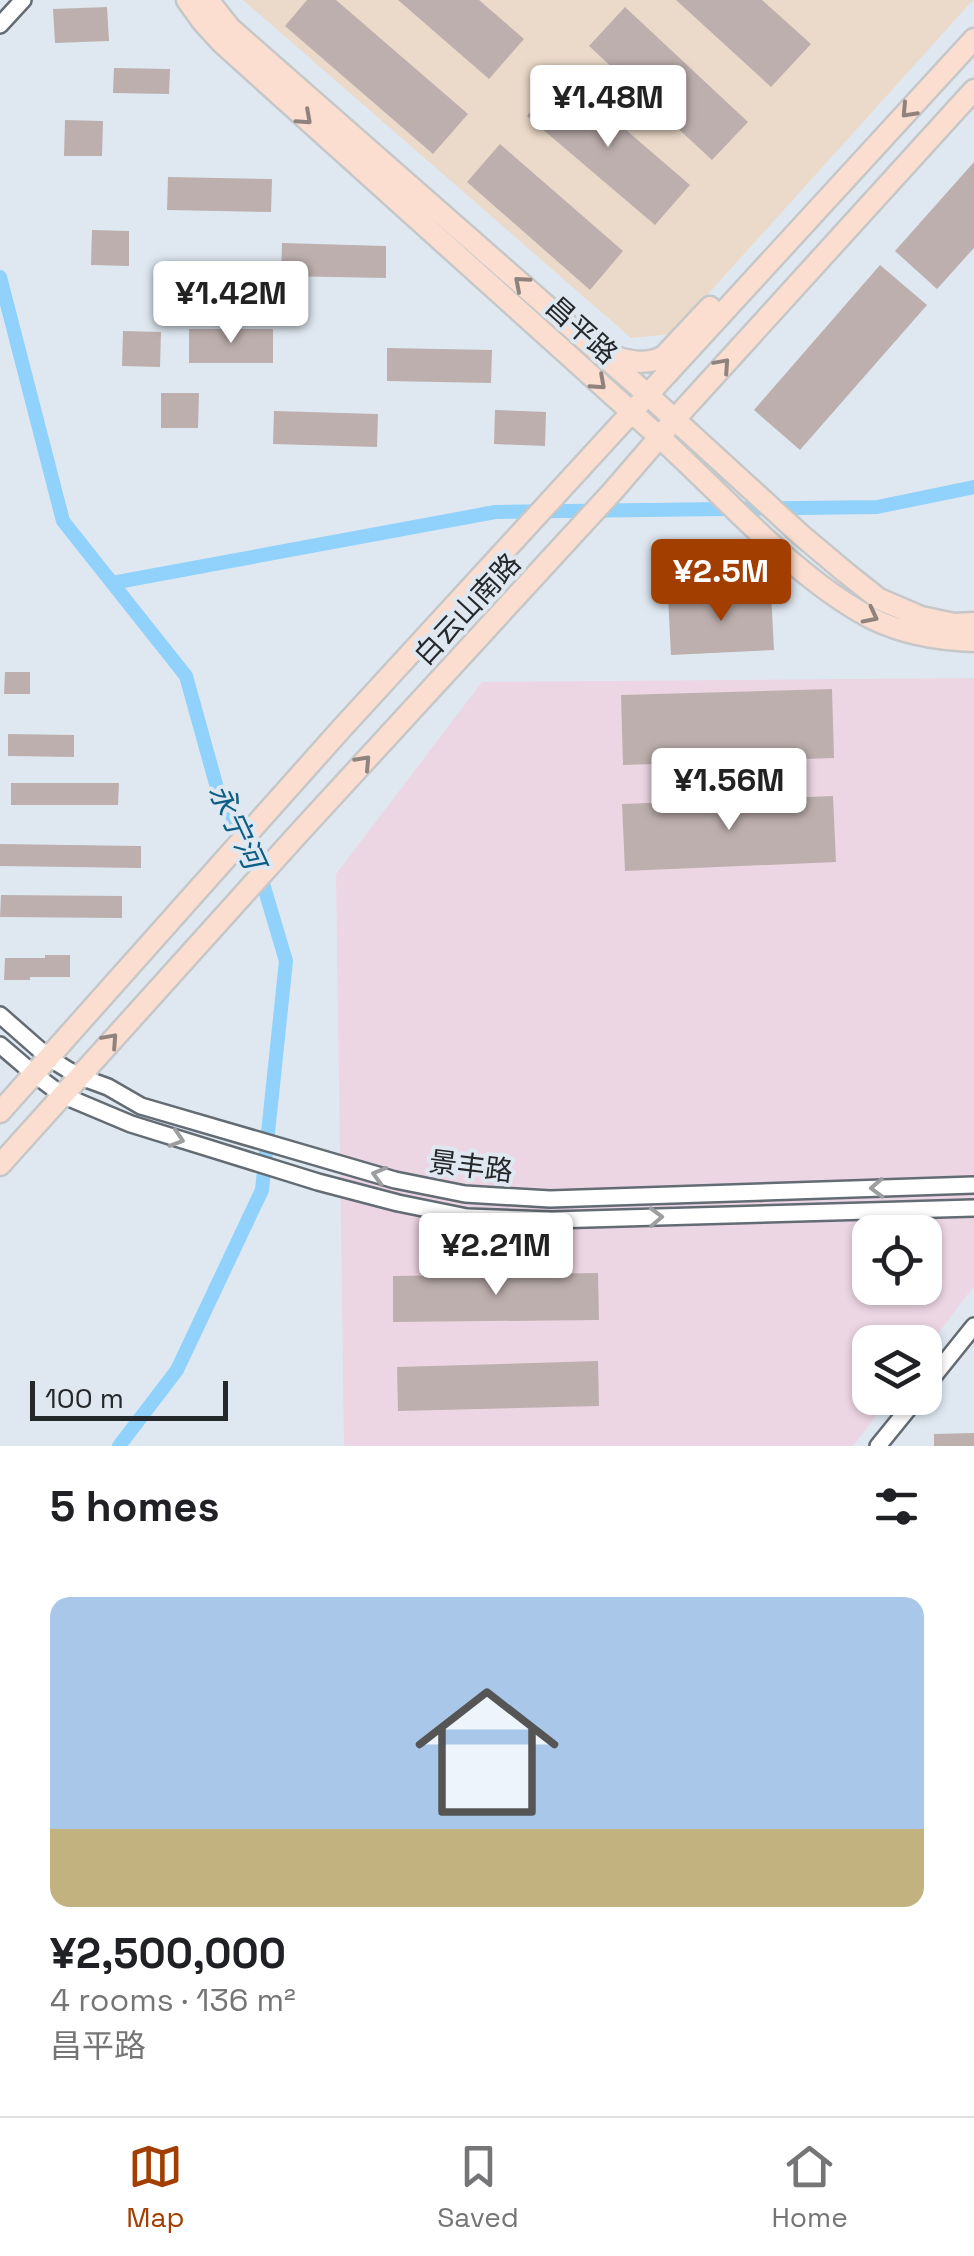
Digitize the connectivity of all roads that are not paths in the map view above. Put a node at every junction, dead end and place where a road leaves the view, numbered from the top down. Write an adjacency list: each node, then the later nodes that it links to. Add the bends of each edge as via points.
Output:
1 (23, 0): 4 (street)
2 (187, 0): 10 (main road, 昌平路, one-way to 10, via 222,43)
3 (208, 0): 8 (main road, 昌平路, one-way to 3, via 230,28)
4 (0, 25)
5 (974, 39): 7 (main road, 白云山南路, one-way to 7)
6 (974, 90): 11 (main road, 白云山南路, one-way to 6)
7 (774, 258): 8 (main road, via 740,276 664,356 631,361); 9 (main road, 白云山南路)
8 (600, 353): 9 (main road, 昌平路)
9 (648, 395): 10 (main road, 白云山南路); 11 (main road, 昌平路)
10 (632, 412): 12 (main road, 昌平路); 17 (main road, 白云山南路)
11 (674, 419): 12 (main road, 白云山南路); 13 (main road, 昌平路, via 879,599 921,617)
12 (659, 437): 14 (main road, 昌平路, one-way to 14, via 830,592 913,634); 19 (main road, 白云山南路, one-way to 12)
13 (974, 624)
14 (974, 641)
15 (0, 1015): 17 (street, 景丰路)
16 (0, 1045): 18 (street, 景丰路)
17 (48, 1058): 18 (main road, 白云山南路); 19 (street, 景丰路)
18 (34, 1074): 20 (street, 景丰路); 21 (main road, 白云山南路)
19 (78, 1076): 20 (main road, 白云山南路); 23 (street, 景丰路, one-way to 19, via 550,1199 465,1194 140,1106)
20 (62, 1095): 22 (main road, 白云山南路); 24 (street, 景丰路, one-way to 24, via 237,1158 467,1217)
21 (0, 1112)
22 (0, 1165)
23 (974, 1185)
24 (974, 1208)
25 (974, 1326): 26 (street)
26 (942, 1366)
27 (903, 1415): 28 (street)
28 (878, 1446)

